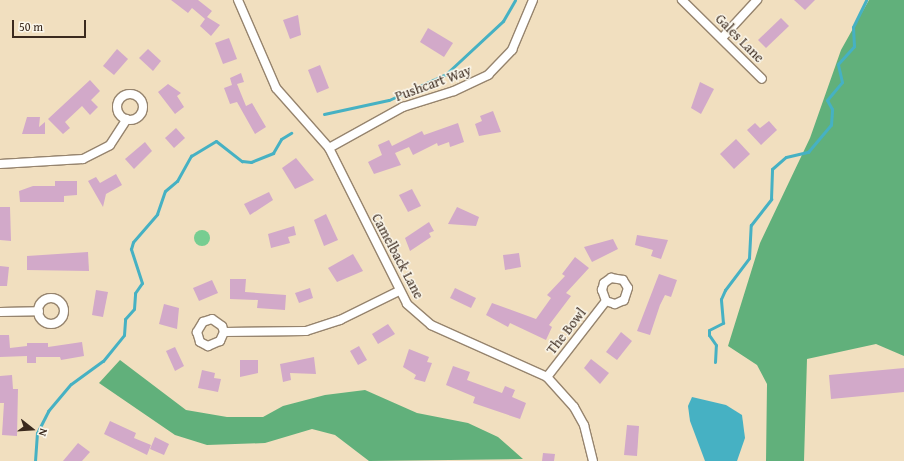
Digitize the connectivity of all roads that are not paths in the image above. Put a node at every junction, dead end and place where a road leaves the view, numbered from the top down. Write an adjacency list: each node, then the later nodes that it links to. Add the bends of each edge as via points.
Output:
1 (238, 0): 8 (street, Camelback Lane, via 276,88)
2 (533, 0): 8 (street, Pushcart Way, via 512,50 488,76 454,91 403,107)
3 (682, 0): 5 (street, Gales Lane)
4 (757, 0): 5 (street)
5 (722, 38): 6 (street, Gales Lane)
6 (762, 79)
7 (127, 119): 9 (street, via 114,141 82,159)
8 (329, 148): 10 (street, Camelback Lane)
9 (0, 164)
10 (399, 291): 14 (street, via 321,328 289,334); 15 (street, Camelback Lane, via 411,308 431,325)
11 (606, 300): 15 (street, The Bowl)
12 (39, 311): 13 (street)
13 (0, 312)
14 (224, 332)
15 (547, 377): 16 (street, Camelback Lane, via 577,413)
16 (593, 461)

